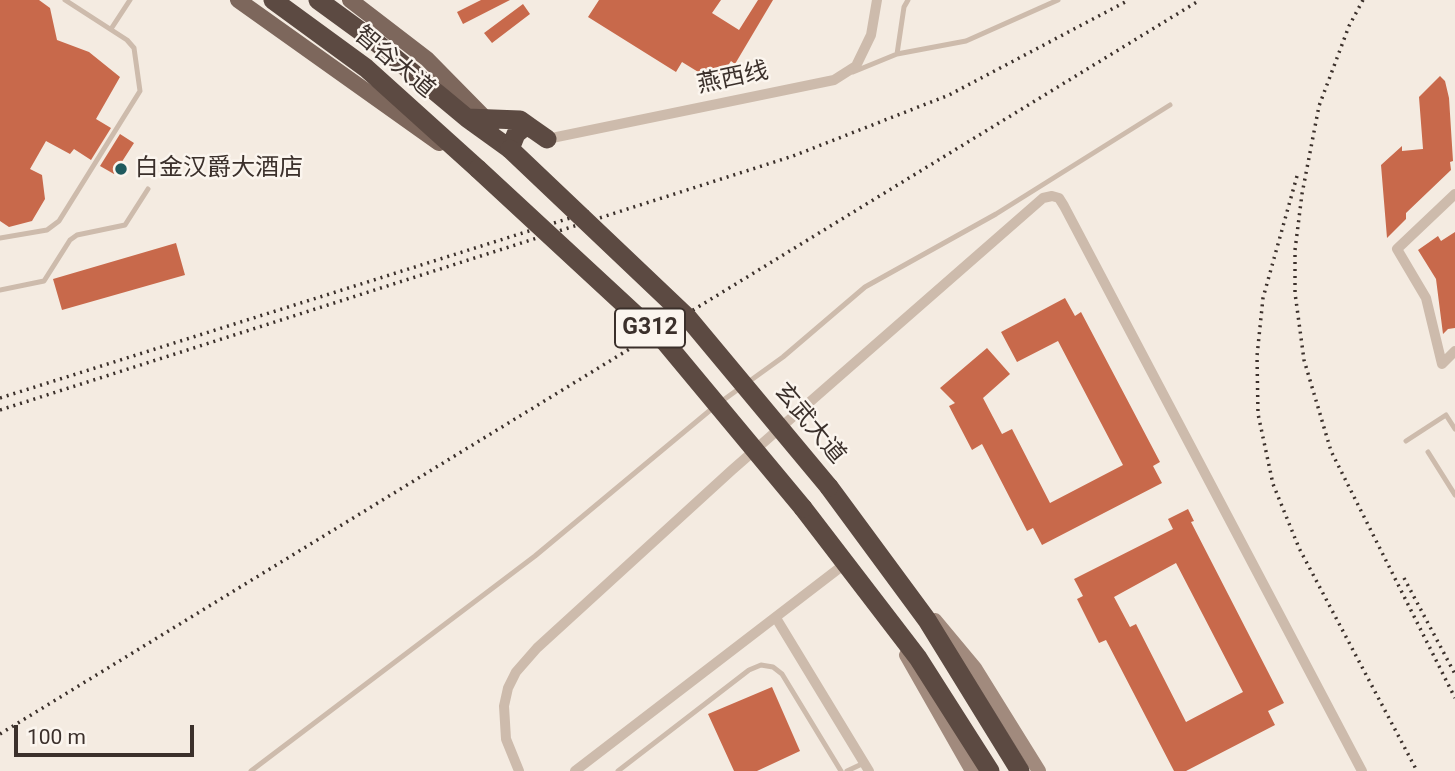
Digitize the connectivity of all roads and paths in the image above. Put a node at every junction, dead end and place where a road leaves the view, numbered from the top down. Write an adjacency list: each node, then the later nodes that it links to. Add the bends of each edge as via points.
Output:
1 (65, 0): 10 (lane)
2 (130, 0): 10 (lane)
3 (238, 0): 18 (main road)
4 (274, 0): 18 (highway, 智谷大道 / G312, via 366,68)
5 (318, 0): 14 (highway, 智谷大道 / G312)
6 (877, 0): 12 (street, 燕西线, via 871,36 856,66)
7 (908, 0): 11 (lane)
8 (1058, 0): 11 (lane, via 966,41)
9 (360, 4): 15 (main road)
10 (111, 29): 23 (lane, via 134,48 140,91 59,222 47,230)
11 (897, 54): 12 (lane)
12 (834, 80): 16 (street, 燕西线)
13 (1170, 105): 19 (lane)
14 (467, 118): 15 (highway); 17 (highway, 智谷大道 / G312)
15 (488, 118): 16 (highway, via 520,120); 17 (main road)
16 (547, 139): 17 (highway, via 527,125 516,134)
17 (510, 149): 30 (highway, 玄武大道 / G312, bridge, via 689,319)
18 (478, 169): 31 (highway, G312, bridge, via 665,342)
19 (1045, 181): 22 (lane); 35 (lane, via 996,214 864,287 783,357 689,425 535,556)
20 (148, 189): 24 (lane, via 125,225 70,240 44,281)
21 (1455, 194): 25 (street, via 1397,249 1426,298 1442,364)
22 (1052, 196): 36 (street, via 1043,198 742,461 537,648 516,672 504,706 506,739); 45 (street, via 1064,206)
23 (0, 238)
24 (0, 290)
25 (1455, 351)
26 (1455, 429): 27 (lane, via 1446,415)
27 (1406, 441)
28 (1428, 452): 29 (lane)
29 (1455, 495)
30 (881, 554): 43 (highway, 玄武大道 / G312); 44 (street, via 975,668)
31 (846, 563): 32 (highway, G312); 33 (street)
32 (866, 587): 41 (street); 42 (highway, G312, via 918,658)
33 (776, 618): 34 (street); 37 (street)
34 (867, 767): 40 (lane)
35 (251, 771)
36 (519, 771)
37 (575, 771)
38 (618, 771): 39 (lane, via 749,670 761,666 773,667 785,678)
39 (841, 771)
40 (847, 771)
41 (972, 771)
42 (989, 771)
43 (1020, 771)
44 (1039, 771)
45 (1362, 771)

